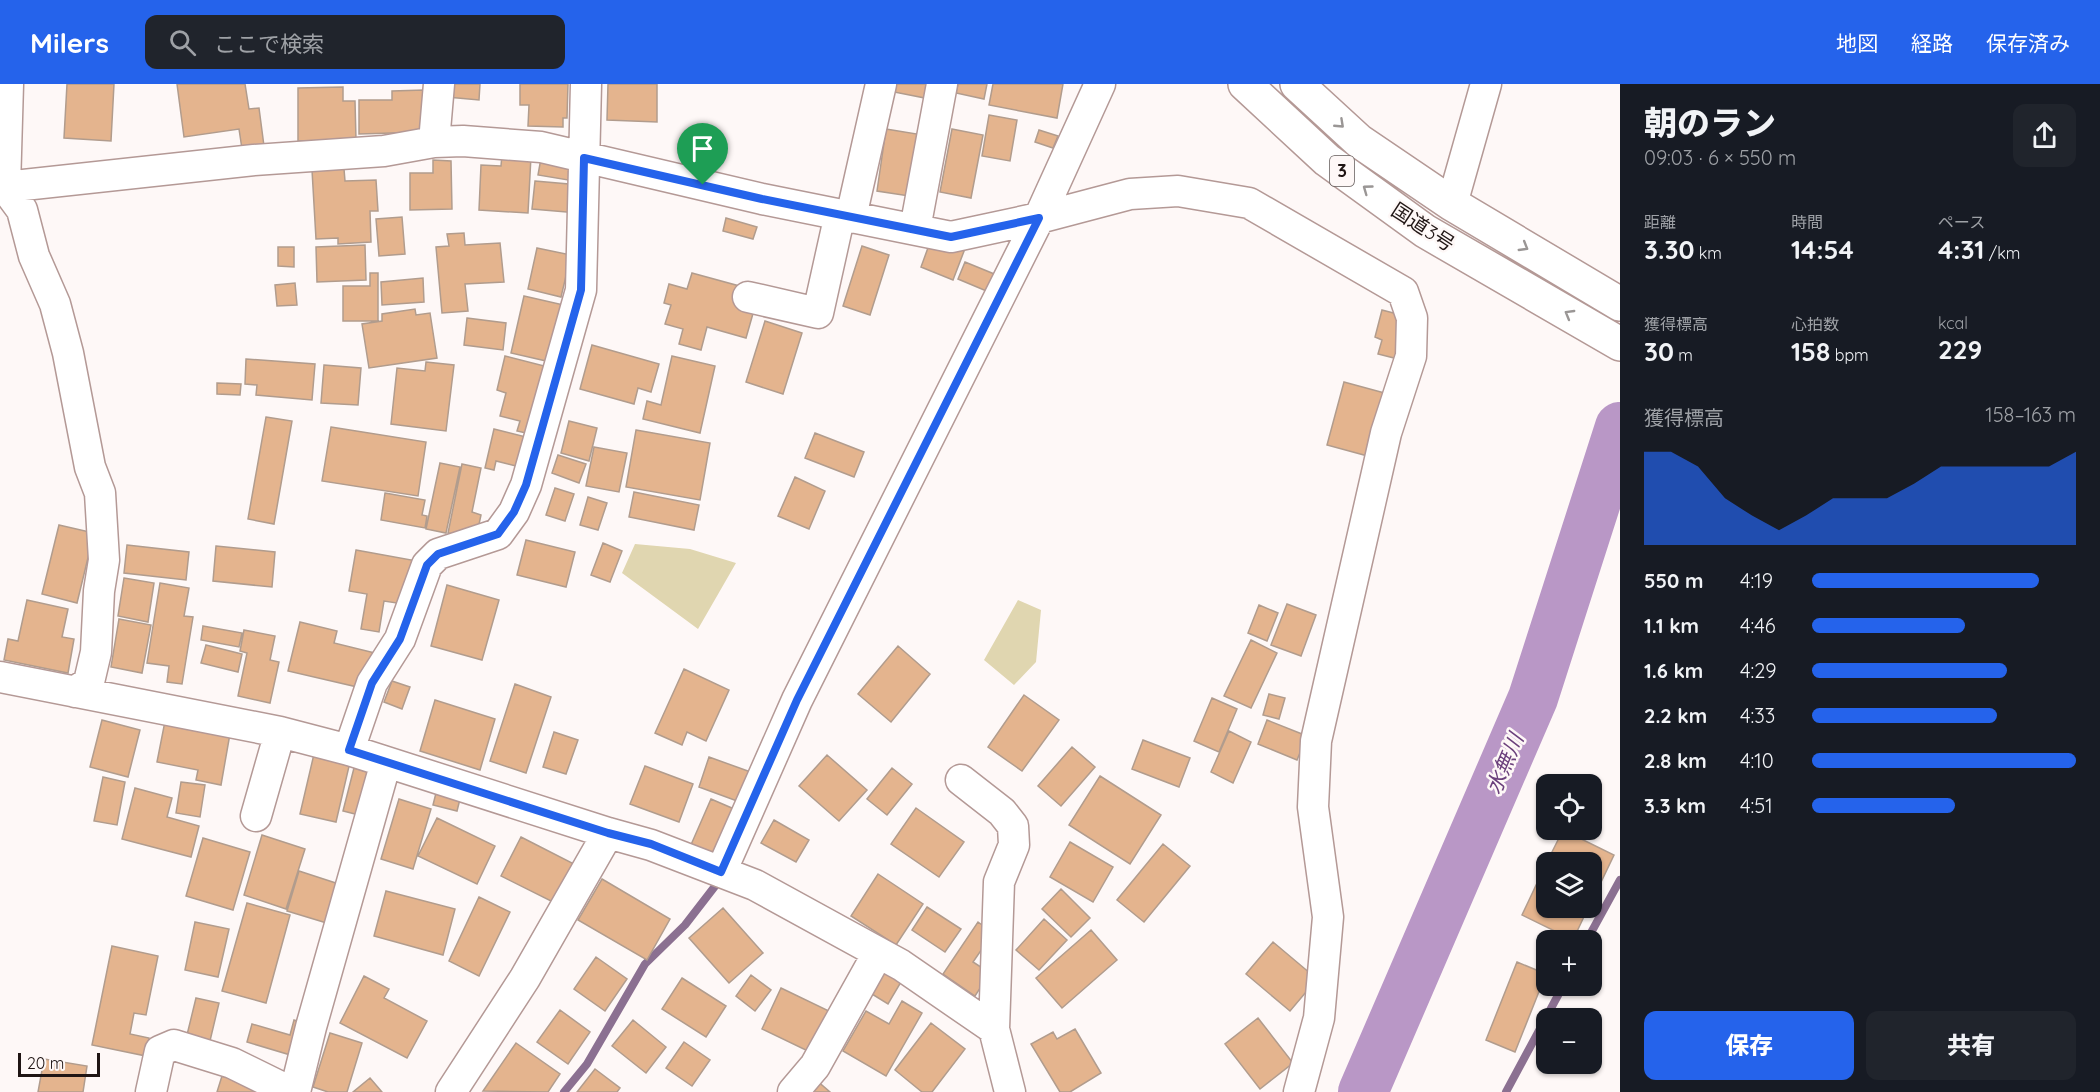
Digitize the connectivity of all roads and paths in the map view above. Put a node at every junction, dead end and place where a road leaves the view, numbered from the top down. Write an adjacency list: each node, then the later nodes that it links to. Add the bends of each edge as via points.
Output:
1 (8, 84): 12 (street)
2 (439, 84): 10 (street)
3 (586, 84): 11 (street)
4 (881, 84): 14 (street)
5 (942, 84): 16 (street)
6 (1100, 84): 15 (street)
7 (1245, 84): 19 (highway, 国道3号 / 3, one-way to 7, via 1425,231 1327,160)
8 (1297, 84): 13 (highway, 国道3号 / 3, one-way to 13, via 1359,141)
9 (1486, 84): 13 (street)
10 (434, 142): 11 (street, via 542,147); 12 (street)
11 (584, 158): 14 (street); 23 (street, via 581,290 526,485 498,534 438,554 427,565 400,639 372,683)
12 (5, 188): 21 (street, via 22,210 34,256 55,304 90,467 100,493 104,560 96,652 89,682)
13 (1463, 211): 18 (highway, 国道3号 / 3, one-way to 18)
14 (845, 215): 16 (street); 17 (street, via 818,312)
15 (1039, 218): 16 (street, via 951,237); 28 (street, via 797,700); 36 (street, via 1130,194 1178,191 1250,203 1403,292 1412,318 1411,356 1386,432 1316,741 1312,807 1328,917 1319,1018)
16 (915, 230)
17 (748, 297)
18 (1620, 304)
19 (1620, 344)
20 (0, 677): 21 (street)
21 (75, 692): 22 (street)
22 (280, 732): 23 (street); 26 (street)
23 (349, 750): 24 (street)
24 (387, 762): 27 (street); 31 (street)
25 (962, 780): 30 (street, via 1002,812 1013,826 1014,845 999,882)
26 (256, 816)
27 (608, 833): 28 (street, via 651,844); 33 (street, via 525,978)
28 (721, 872): 29 (street, via 755,885)
29 (878, 953): 30 (street); 34 (street, via 814,1066)
30 (994, 1029): 35 (street)
31 (288, 1091): 32 (street, via 232,1063 174,1045 160,1050)
32 (150, 1092)
33 (451, 1092)
34 (793, 1092)
35 (1010, 1092)
36 (1299, 1092)

